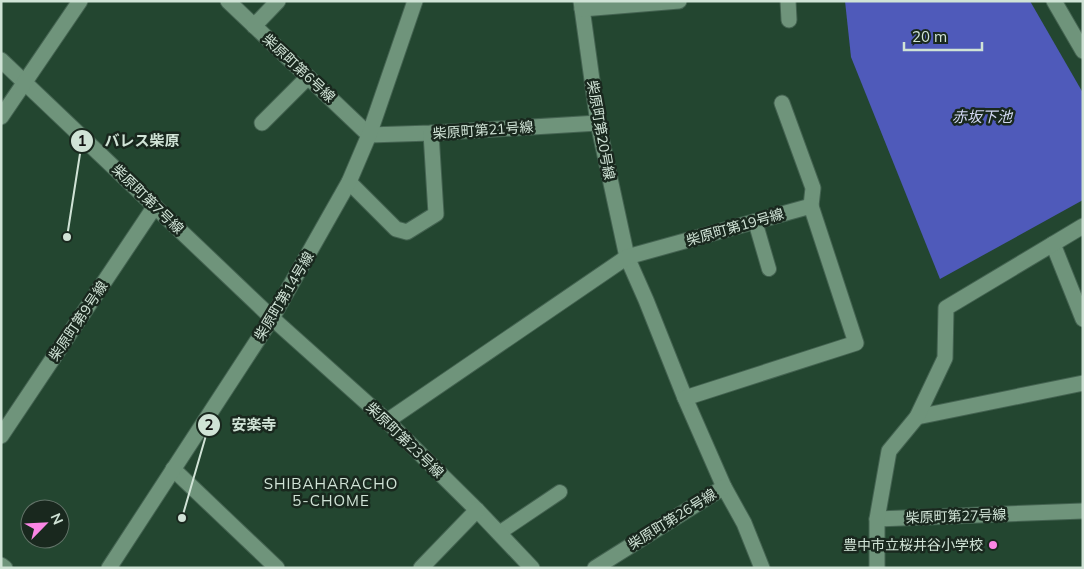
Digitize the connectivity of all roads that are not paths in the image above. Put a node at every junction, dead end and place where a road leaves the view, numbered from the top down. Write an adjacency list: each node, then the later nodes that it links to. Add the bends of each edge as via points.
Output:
1 (80, 1): 14 (street)
2 (228, 1): 10 (street, 柴原町第6号線)
3 (278, 1): 10 (street)
4 (415, 1): 20 (street, 柴原町第14号線)
5 (679, 1): 8 (street)
6 (788, 1): 9 (street)
7 (1054, 1): 11 (street)
8 (582, 5): 18 (street, 柴原町第20号線)
9 (789, 20)
10 (254, 26): 13 (street, 柴原町第6号線)
11 (1082, 48)
12 (1, 60): 14 (street, 柴原町第7号線)
13 (308, 77): 17 (street); 20 (street, 柴原町第6号線)
14 (25, 82): 16 (street); 22 (street, 柴原町第7号線)
15 (782, 103): 23 (street, via 812,188)
16 (1, 117)
17 (262, 123)
18 (598, 123): 19 (street, 柴原町第21号線); 27 (street, 柴原町第20号線)
19 (431, 133): 20 (street, 柴原町第21号線); 21 (street, via 436,214 407,232 396,229)
20 (369, 134): 21 (street, 柴原町第14号線)
21 (349, 182): 29 (street, 柴原町第14号線)
22 (155, 206): 29 (street, 柴原町第7号線); 35 (street, 柴原町第9号線)
23 (811, 206): 24 (street, 柴原町第19号線); 32 (street, via 856,343)
24 (755, 221): 27 (street, 柴原町第19号線); 28 (lane)
25 (1083, 226): 26 (street)
26 (1053, 244): 30 (street); 33 (street, via 946,308 945,358)
27 (626, 257): 32 (street, 柴原町第20号線); 34 (street, 柴原町第19号線)
28 (769, 269)
29 (272, 318): 34 (street, 柴原町第23号線); 36 (street, 柴原町第14号線)
30 (1083, 320)
31 (1083, 383): 33 (street)
32 (685, 398): 37 (street, 柴原町第20号線)
33 (917, 417): 41 (street, via 889,452)
34 (387, 421): 39 (street, 柴原町第23号線)
35 (1, 436)
36 (172, 469): 45 (street, 柴原町第14号線); 46 (street)
37 (724, 487): 49 (street, 柴原町第26号線); 50 (street, 柴原町第20号線, via 744,522)
38 (560, 492): 42 (lane)
39 (477, 510): 42 (street, 柴原町第23号線); 47 (street)
40 (1083, 511): 41 (street, 柴原町第27号線)
41 (877, 519): 51 (street)
42 (499, 533): 48 (street, 柴原町第23号線)
43 (1, 565): 44 (street)
44 (5, 568)
45 (109, 568)
46 (277, 568)
47 (421, 568)
48 (532, 568)
49 (595, 568)
50 (762, 568)
51 (877, 568)

